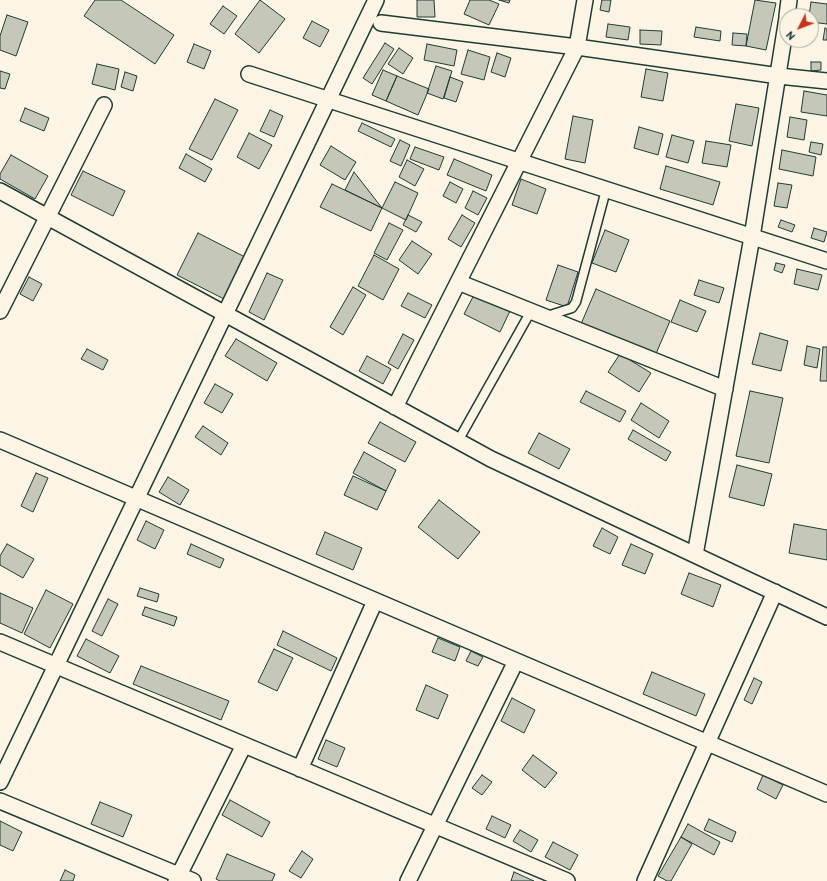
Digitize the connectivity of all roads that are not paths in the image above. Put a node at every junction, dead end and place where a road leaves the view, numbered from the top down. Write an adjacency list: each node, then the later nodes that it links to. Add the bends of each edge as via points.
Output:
1 (376, 0): 9 (street)
2 (585, 0): 4 (street)
3 (381, 23): 4 (street)
4 (577, 47): 7 (street); 11 (street)
5 (783, 48): 7 (street)
6 (249, 74): 9 (street)
7 (779, 76): 8 (street); 15 (street)
8 (827, 81)
9 (328, 100): 11 (street); 20 (street)
10 (104, 105): 14 (street)
11 (519, 161): 12 (street); 17 (street)
12 (606, 190): 15 (street); 21 (lane, via 576,302 572,308)
13 (0, 191): 14 (street)
14 (48, 218): 18 (street); 20 (street)
15 (752, 237): 16 (street); 22 (street)
16 (827, 261)
17 (458, 282): 19 (street); 23 (street)
18 (0, 311)
19 (531, 311): 21 (street); 25 (lane)
20 (225, 314): 23 (street); 26 (street)
21 (545, 317): 22 (street)
22 (725, 389): 27 (street)
23 (395, 407): 25 (street)
24 (0, 440): 26 (street)
25 (458, 442): 27 (street)
26 (136, 499): 29 (street); 33 (street)
27 (695, 555): 28 (street)
28 (775, 592): 30 (street); 34 (street)
29 (375, 601): 32 (street); 36 (street)
30 (827, 617)
31 (0, 642): 33 (street)
32 (516, 661): 34 (street); 40 (street)
33 (56, 665): 35 (street); 37 (street)
34 (707, 743): 38 (street); 45 (street)
35 (244, 745): 36 (street); 41 (street)
36 (300, 769): 40 (street)
37 (0, 782)
38 (827, 794)
39 (0, 801): 41 (street)
40 (435, 825): 43 (street); 44 (street)
41 (177, 878): 42 (street)
42 (193, 881)
43 (408, 881)
44 (567, 881)
45 (645, 881)

